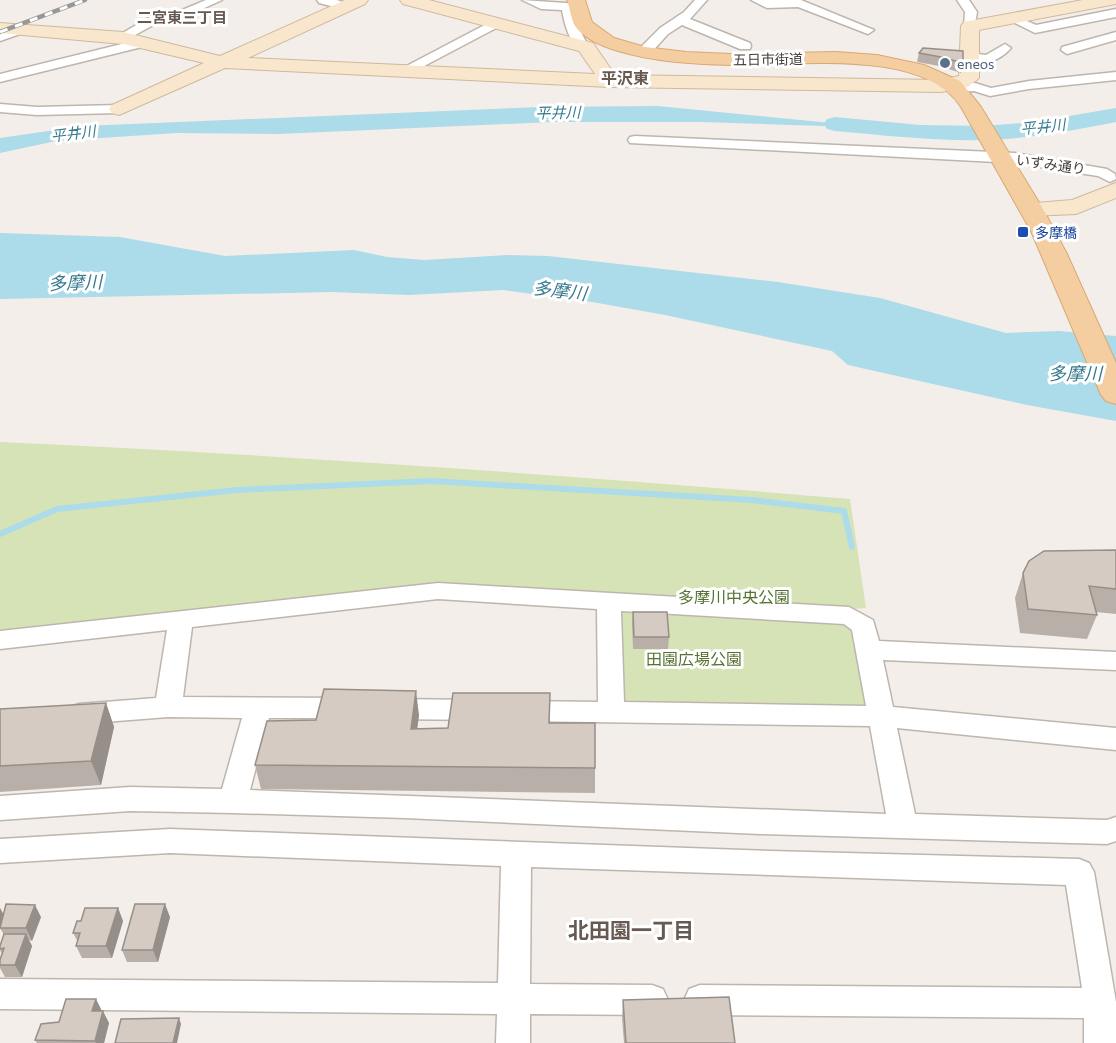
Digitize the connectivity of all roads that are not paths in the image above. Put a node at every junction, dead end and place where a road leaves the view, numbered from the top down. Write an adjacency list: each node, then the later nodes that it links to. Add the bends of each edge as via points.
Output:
1 (216, 0): 19 (street, via 172,18 154,20)
2 (323, 0): 9 (street)
3 (409, 0): 14 (street)
4 (528, 0): 10 (street, via 545,6)
5 (701, 0): 13 (street)
6 (757, 0): 16 (street, via 768,4 799,3)
7 (963, 0): 15 (street, via 971,12)
8 (1111, 0): 12 (street)
9 (353, 3): 27 (street)
10 (573, 5): 21 (street, via 571,24); 25 (main road, 五日市街道, via 593,34)
11 (1116, 13): 12 (street, via 1035,29)
12 (1013, 19): 15 (street)
13 (681, 20): 22 (street); 25 (street)
14 (496, 23): 21 (street); 29 (street)
15 (970, 26): 26 (street)
16 (868, 30)
17 (6, 32): 19 (street)
18 (1116, 36): 24 (street)
19 (120, 38): 20 (street)
20 (142, 43): 27 (street); 31 (street)
21 (582, 46): 32 (street, via 589,50)
22 (745, 46)
23 (1005, 48): 26 (street, via 997,56)
24 (1067, 50)
25 (644, 52): 33 (main road, 五日市街道, via 706,59 875,60 918,70)
26 (970, 57): 33 (street, via 969,78)
27 (222, 62): 29 (street); 35 (street)
28 (1087, 65): 30 (street)
29 (404, 71): 32 (street)
30 (1115, 76): 33 (street, via 990,92)
31 (0, 78)
32 (609, 81): 33 (street)
33 (954, 86): 37 (main road)
34 (0, 108): 35 (street)
35 (119, 109)
36 (635, 140): 37 (street, いずみ通り)
37 (999, 156): 38 (street, いずみ通り); 39 (main road)
38 (1109, 180): 39 (street, via 1072,208)
39 (1031, 209): 40 (main road)
40 (1116, 395)
41 (609, 602): 42 (street, via 438,591); 44 (street, via 849,616 864,626); 48 (street)
42 (181, 620): 43 (street); 46 (street)
43 (0, 640)
44 (868, 650): 45 (street); 50 (street)
45 (1116, 661)
46 (168, 706): 47 (street); 49 (street)
47 (258, 708): 48 (street); 52 (street)
48 (611, 712): 50 (street)
49 (56, 716)
50 (882, 716): 51 (street); 54 (street)
51 (1116, 739)
52 (233, 801): 53 (street, via 130,799); 54 (street)
53 (0, 808)
54 (903, 826): 55 (street, via 1107,832)
55 (1116, 829)
56 (0, 851): 57 (street, via 170,841)
57 (516, 854): 59 (street); 60 (street, via 1078,872)
58 (0, 994): 59 (street)
59 (513, 1000): 60 (street); 61 (street)
60 (1100, 1003): 62 (street)
61 (513, 1043)
62 (1101, 1043)

